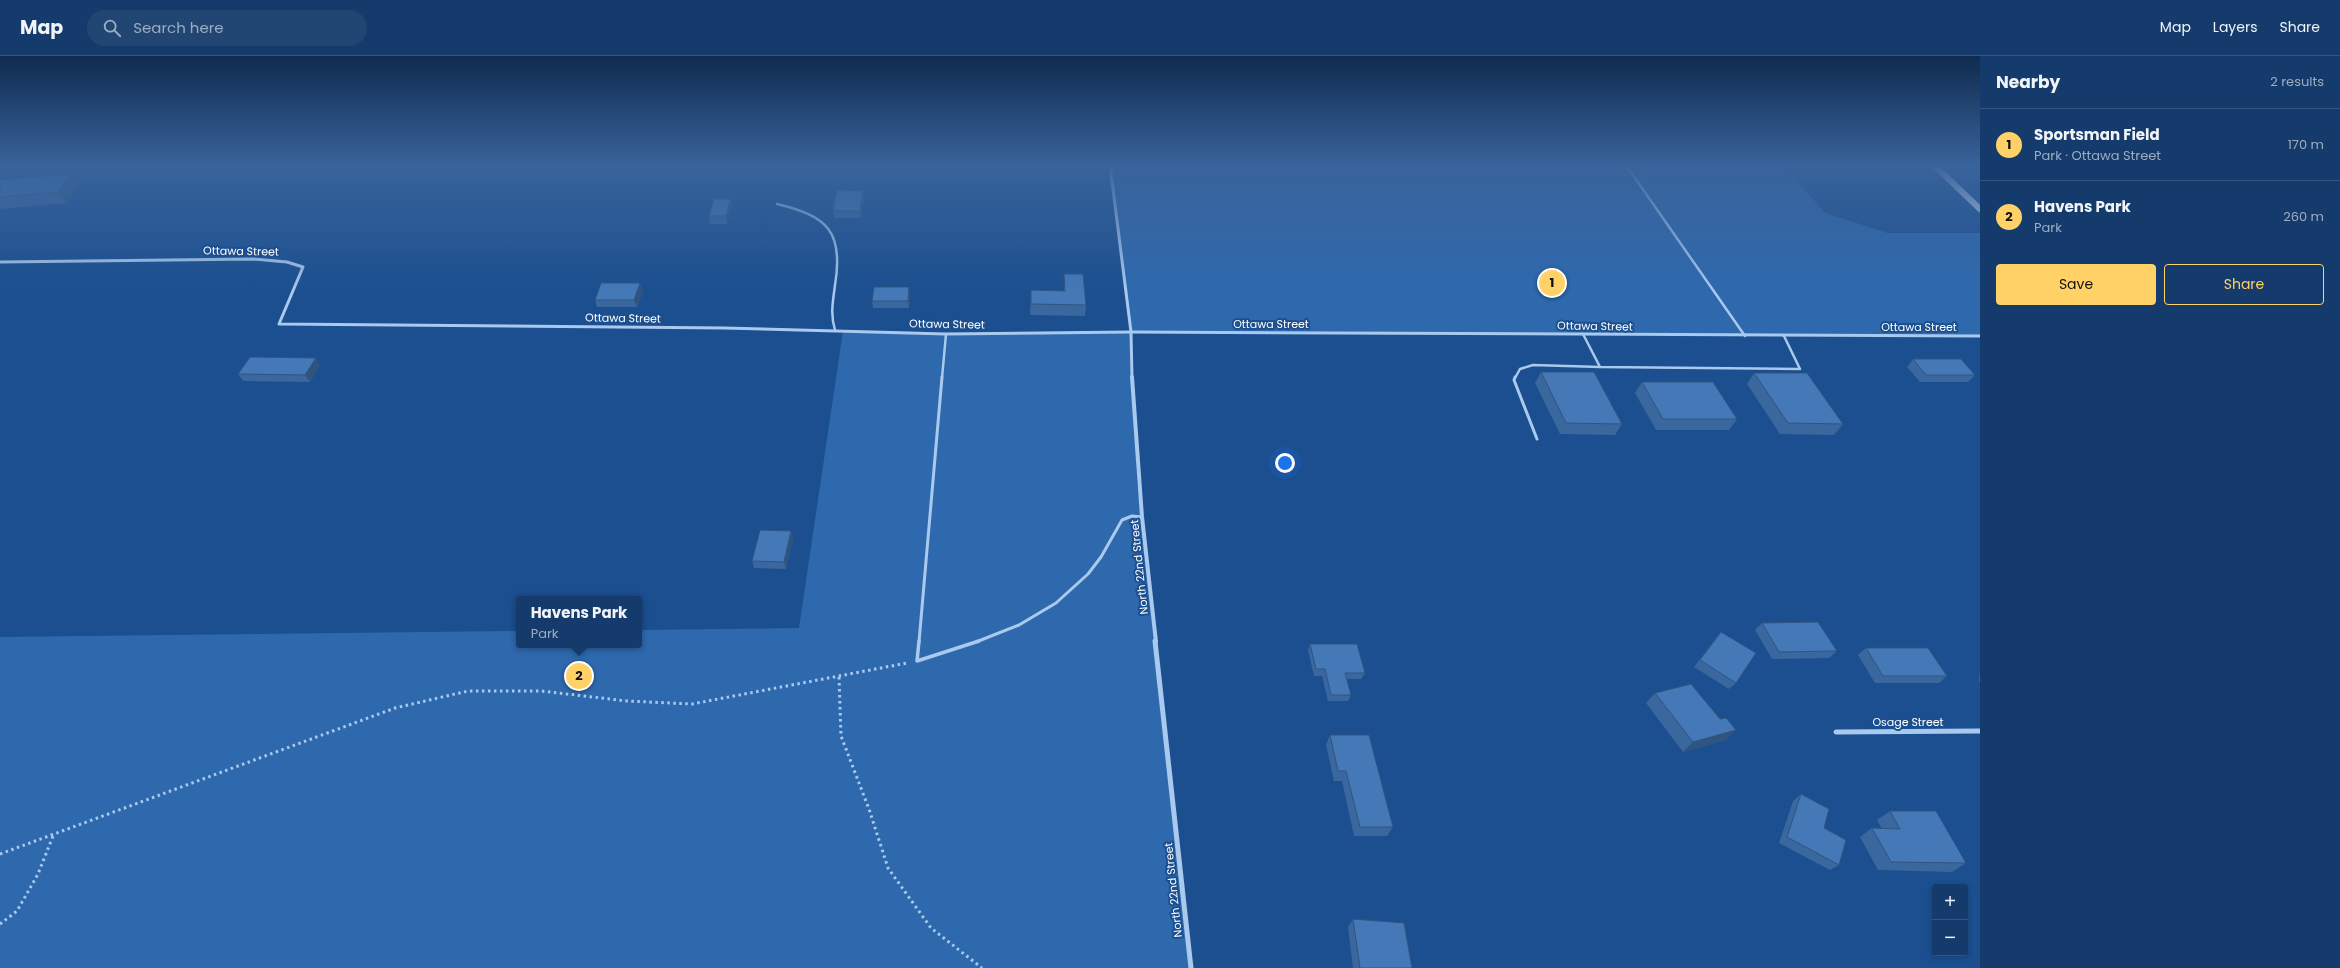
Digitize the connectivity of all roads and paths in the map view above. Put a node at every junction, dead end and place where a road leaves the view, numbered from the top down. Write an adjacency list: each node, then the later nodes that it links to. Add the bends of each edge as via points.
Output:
1 (790, 208): 5 (lane, via 811,213 823,221 834,236 840,253 831,312)
2 (1115, 208): 6 (street, North 22nd Street)
3 (1656, 208): 9 (lane)
4 (0, 262): 5 (street, Ottawa Street, via 253,259 287,262 303,267 279,324)
5 (835, 330): 7 (street, Ottawa Street)
6 (1131, 332): 7 (street, Ottawa Street); 8 (street, Ottawa Street); 16 (street, North 22nd Street)
7 (946, 334): 17 (lane)
8 (1583, 334): 9 (street, Ottawa Street); 12 (lane)
9 (1745, 336): 10 (street, Ottawa Street)
10 (1784, 336): 11 (street, Ottawa Street); 13 (lane)
11 (1980, 336)
12 (1600, 366): 13 (lane); 15 (lane, via 1533,365 1520,369 1514,380)
13 (1800, 369): 14 (lane)
14 (1804, 375)
15 (1538, 438)
16 (1142, 516): 17 (lane, via 1122,520 1098,561 1074,589 1028,622 971,645); 25 (street, North 22nd Street)
17 (917, 661): 18 (path)
18 (839, 677): 21 (path, via 692,704 627,701 541,691 468,691 395,708); 24 (path, via 841,736 870,810 888,868 931,928)
19 (1980, 731): 20 (street, Osage Street)
20 (1836, 732)
21 (53, 836): 22 (path); 23 (path, via 38,874 17,912)
22 (0, 854)
23 (0, 924)
24 (982, 968)
25 (1191, 968)

